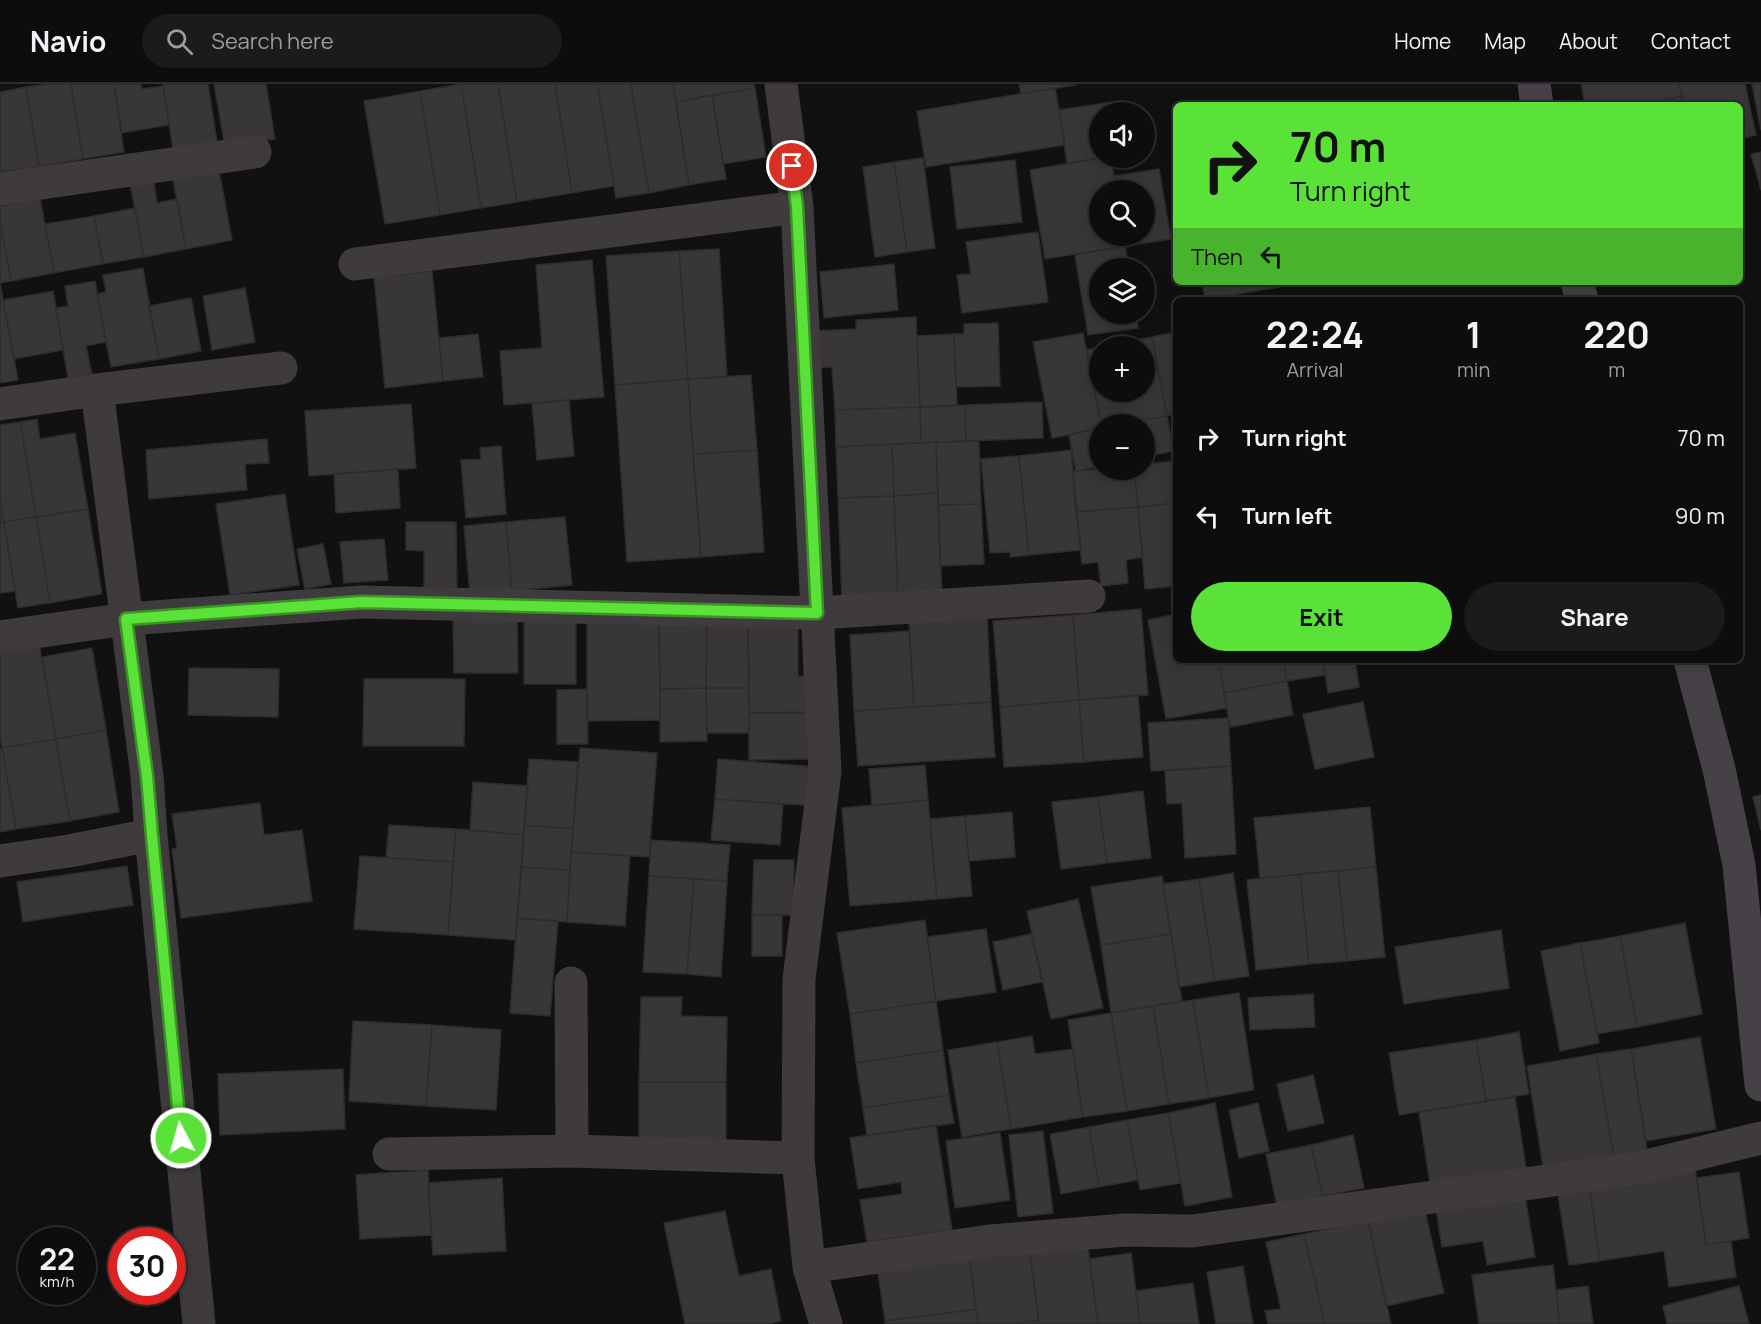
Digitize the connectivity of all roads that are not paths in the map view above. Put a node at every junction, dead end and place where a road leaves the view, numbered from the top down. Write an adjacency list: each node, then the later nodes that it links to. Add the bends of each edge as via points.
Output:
1 (781, 84): 6 (street)
2 (1534, 84): 3 (main road)
3 (1537, 102)
4 (255, 152): 5 (street)
5 (0, 189)
6 (797, 207): 7 (street); 12 (street)
7 (355, 264)
8 (281, 368): 9 (street)
9 (97, 390): 10 (street); 13 (street)
10 (0, 404)
11 (1089, 596): 12 (street)
12 (817, 613): 13 (street, via 362,602); 23 (street, via 825,771 799,979)
13 (126, 619): 14 (street); 16 (street)
14 (0, 637)
15 (1691, 663): 19 (main road, via 1739,865)
16 (152, 835): 17 (street); 25 (street)
17 (0, 861)
18 (571, 983): 21 (street)
19 (1761, 1085)
20 (1761, 1138): 24 (street, via 1638,1168 1193,1231 1125,1230 990,1241)
21 (572, 1151): 22 (street); 23 (street)
22 (389, 1154)
23 (798, 1158): 24 (street)
24 (809, 1267): 26 (street)
25 (199, 1324)
26 (826, 1324)

